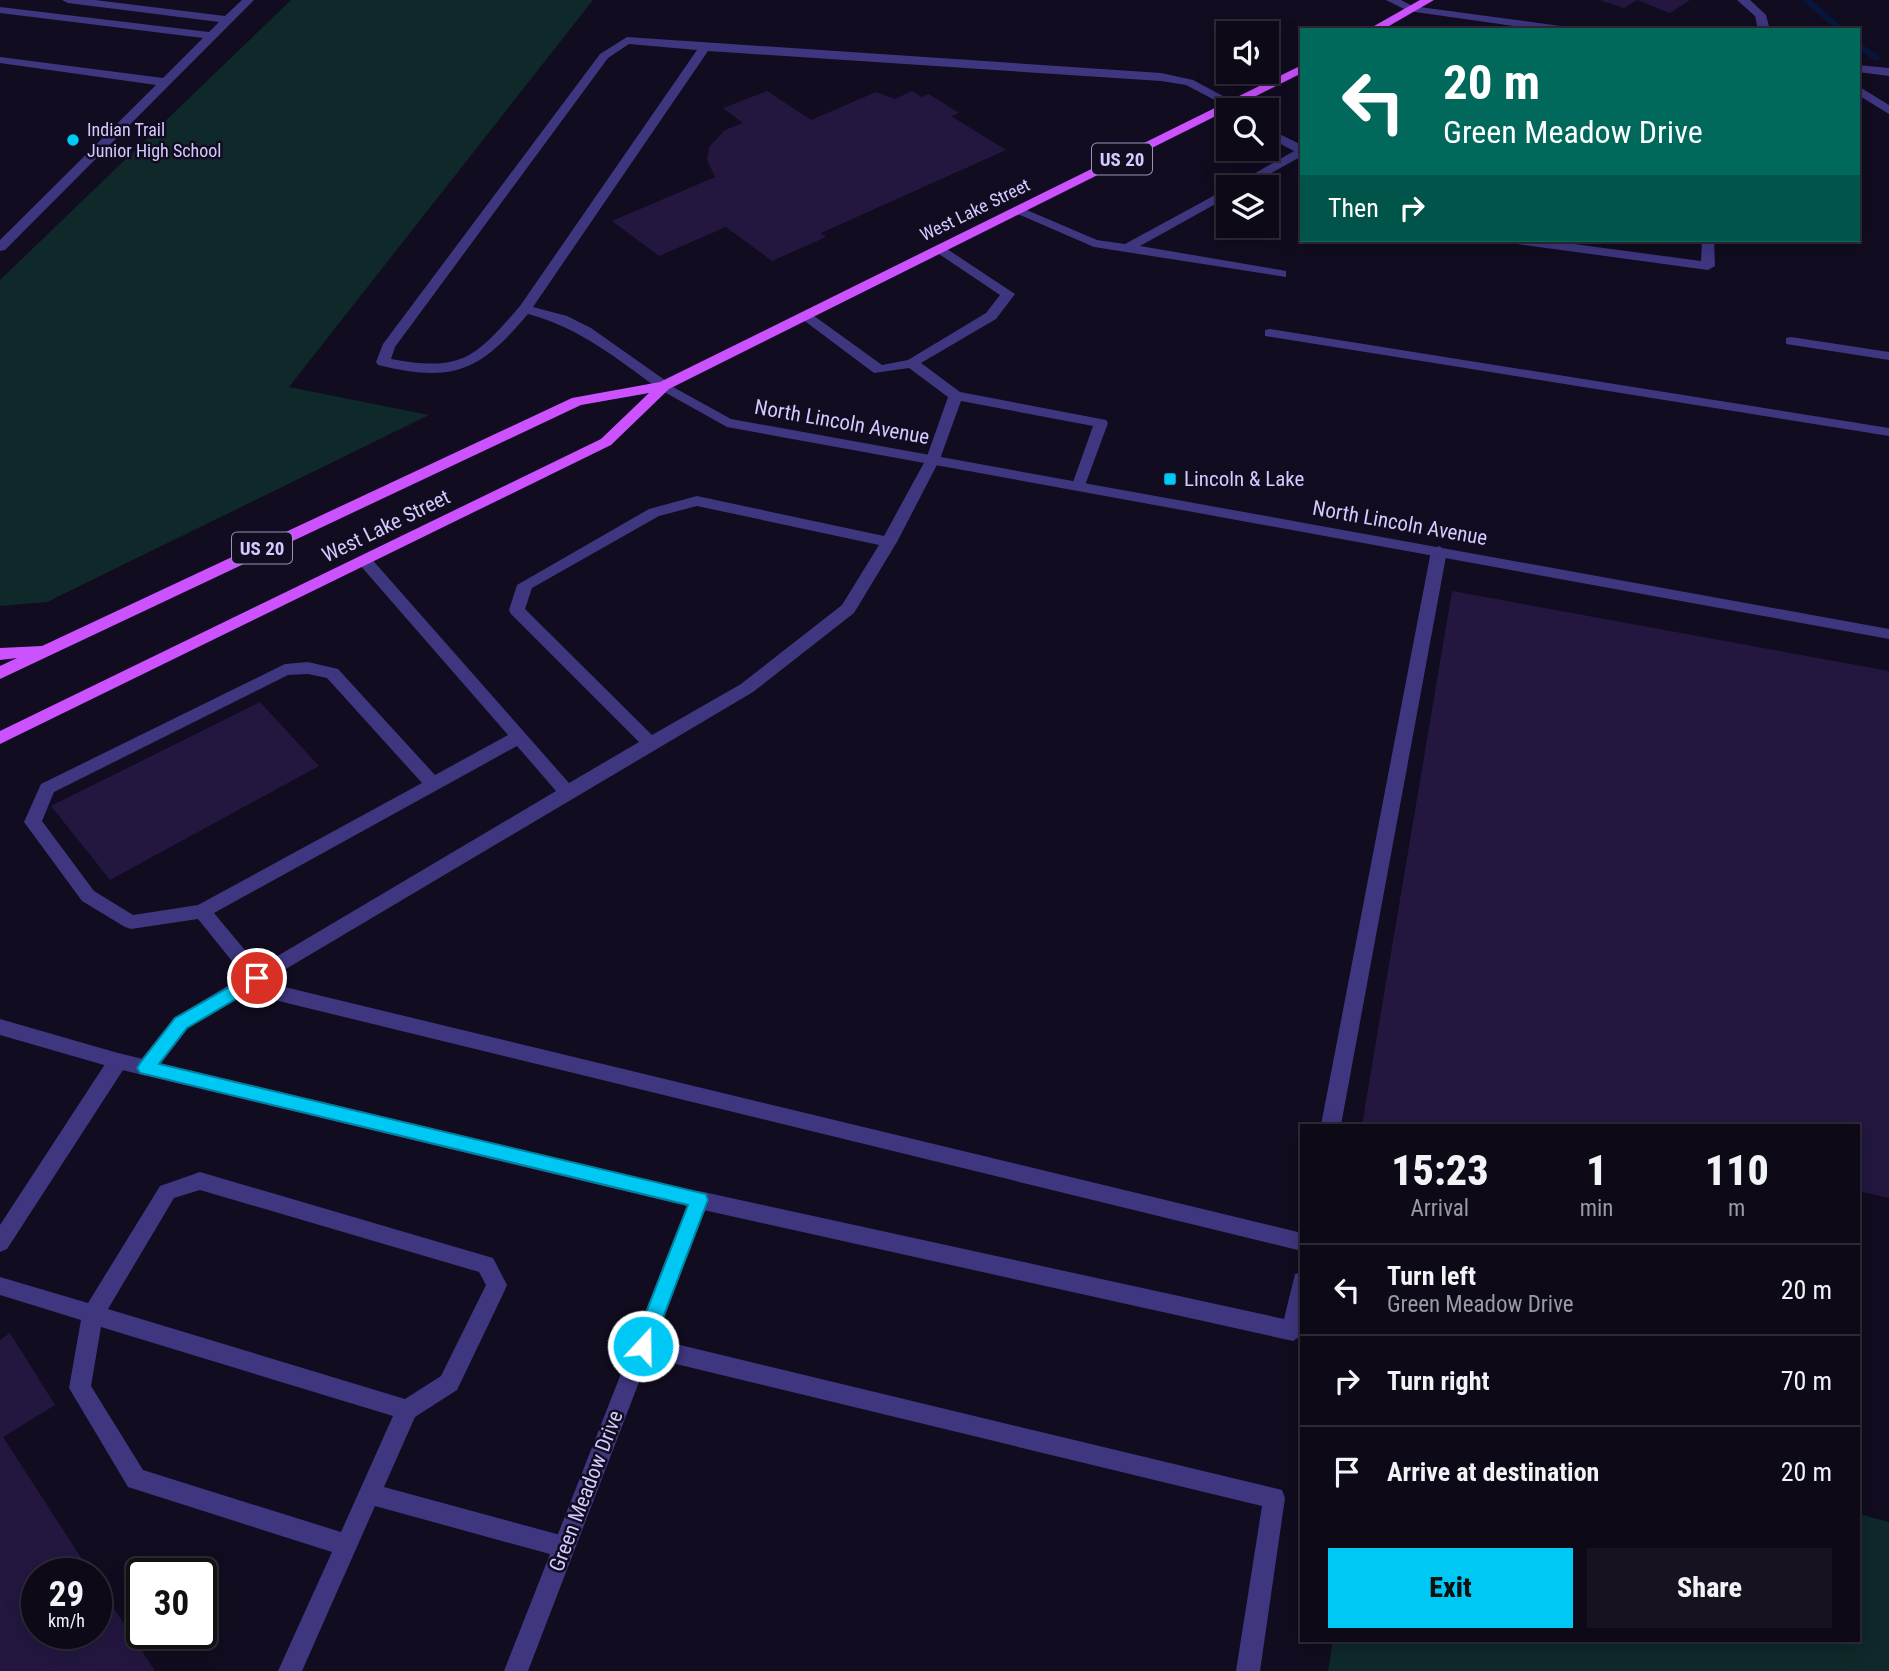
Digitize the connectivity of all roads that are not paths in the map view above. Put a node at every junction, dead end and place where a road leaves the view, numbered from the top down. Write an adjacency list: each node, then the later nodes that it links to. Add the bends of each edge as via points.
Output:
1 (68, 0): 8 (street)
2 (248, 0): 8 (street)
3 (1392, 0): 6 (street)
4 (1428, 0): 6 (main road)
5 (1743, 0): 11 (street, via 1760,15)
6 (1412, 9): 9 (main road); 10 (street)
7 (0, 10): 12 (street)
8 (227, 20): 12 (street)
9 (1377, 28)
10 (1553, 28)
11 (1763, 28)
12 (211, 36): 18 (street)
13 (705, 47): 21 (street, via 1161,77 1189,82); 36 (street); 36 (street, via 627,40 604,56 388,346 383,362 422,370 452,369 483,355)
14 (0, 60): 18 (street)
15 (1860, 68): 17 (street)
16 (1300, 69): 20 (main road, West Lake Street / US 20)
17 (1889, 72)
18 (164, 82): 32 (street)
19 (1860, 90): 22 (street)
20 (1246, 98)
21 (1216, 100)
22 (1889, 110)
23 (1216, 113): 29 (main road, West Lake Street / US 20)
24 (1279, 138): 25 (street)
25 (1300, 149)
26 (1300, 151): 27 (street)
27 (1258, 175)
28 (1216, 199): 33 (street)
29 (1017, 211): 33 (street, via 1094,243); 34 (main road, West Lake Street / US 20)
30 (1532, 242): 31 (street, via 1708,266)
31 (1708, 242)
32 (0, 247)
33 (1127, 248): 35 (street)
34 (941, 249): 37 (main road, West Lake Street / US 20); 41 (street, via 1008,294 991,316)
35 (1281, 274)
36 (525, 309): 42 (street, North Lincoln Avenue, via 586,331)
37 (805, 316): 41 (street, via 879,370); 42 (main road, West Lake Street / US 20)
38 (1270, 333): 44 (street)
39 (1791, 341): 40 (street)
40 (1889, 355)
41 (912, 363): 43 (street)
42 (664, 386): 45 (street, North Lincoln Avenue, via 727,423); 49 (main road, West Lake Street / US 20, via 606,442); 51 (main road, West Lake Street / US 20, via 577,401)
43 (956, 396): 45 (street); 46 (street, via 1101,422)
44 (1889, 432)
45 (933, 459): 46 (street, North Lincoln Avenue); 47 (street)
46 (1079, 485): 48 (street, North Lincoln Avenue)
47 (889, 542): 56 (street, via 848,608 747,688); 56 (street, via 697,501 654,512 525,585 517,610)
48 (1439, 551): 50 (street, North Lincoln Avenue); 64 (street)
49 (364, 560): 54 (main road, West Lake Street / US 20); 55 (street)
50 (1889, 634)
51 (46, 651): 52 (main road); 53 (main road, West Lake Street / US 20)
52 (0, 654)
53 (0, 673)
54 (0, 738)
55 (517, 738): 57 (street); 58 (street)
56 (650, 744): 58 (street)
57 (433, 784): 59 (street); 59 (street, via 332,674 308,668 285,670 47,788 33,822 88,896 131,922)
58 (567, 792): 60 (street)
59 (202, 911): 60 (street)
60 (250, 981): 63 (street, via 181,1023); 67 (street)
61 (0, 1027): 62 (street)
62 (118, 1061): 63 (street); 66 (street)
63 (146, 1068): 65 (street)
64 (1331, 1124)
65 (699, 1200): 69 (street, via 1293,1331); 71 (street, Green Meadow Drive)
66 (0, 1242)
67 (1300, 1242)
68 (0, 1286): 70 (street)
69 (1300, 1293)
70 (93, 1314): 72 (street); 72 (street, via 167,1192 200,1181 486,1265 497,1285 449,1383); 74 (street, via 80,1388 136,1479)
71 (643, 1346): 75 (street, Green Meadow Drive); 78 (street, via 1274,1498)
72 (407, 1410): 73 (street)
73 (370, 1494): 74 (street); 75 (street)
74 (347, 1545): 76 (street)
75 (564, 1547): 77 (street, Green Meadow Drive)
76 (290, 1671)
77 (516, 1671)
78 (1248, 1671)

